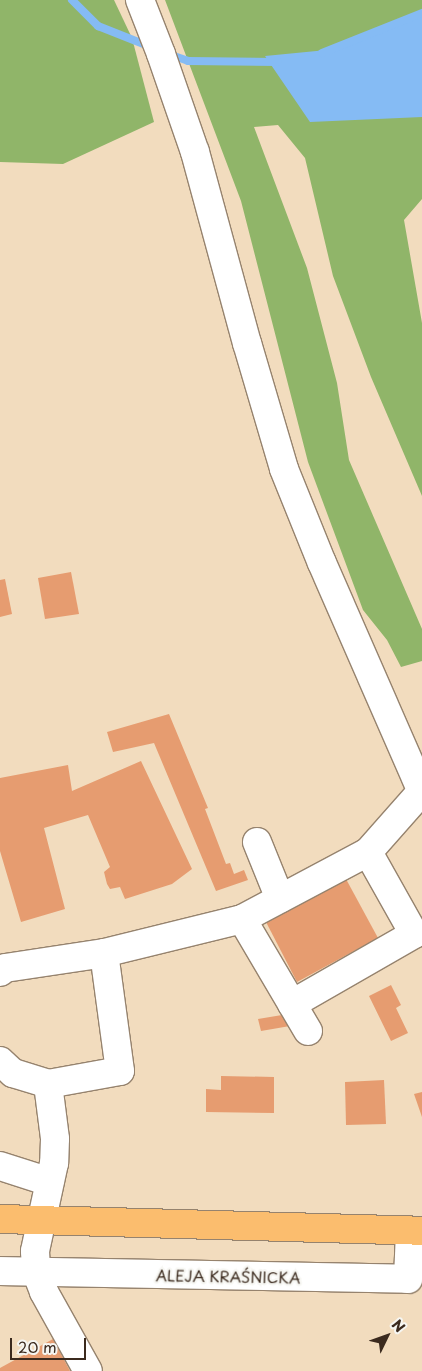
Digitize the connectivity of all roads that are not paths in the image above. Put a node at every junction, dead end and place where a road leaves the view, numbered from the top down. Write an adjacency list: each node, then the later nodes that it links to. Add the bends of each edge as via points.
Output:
1 (140, 0): 2 (street, via 177,100 208,198 284,468)
2 (422, 792): 4 (street)
3 (257, 842): 5 (street)
4 (368, 852): 5 (street); 9 (street, via 414,934)
5 (280, 899): 6 (street)
6 (242, 919): 7 (street); 9 (street)
7 (104, 953): 8 (street, via 5,968); 12 (street, via 120,1070)
8 (0, 972)
9 (292, 1004): 10 (street)
10 (308, 1031)
11 (0, 1061): 12 (street, via 13,1073)
12 (48, 1084): 14 (street, via 55,1139)
13 (0, 1166): 14 (street)
14 (50, 1182): 16 (street)
15 (0, 1219): 16 (main road, ALEJA KRAŚNICKA)
16 (42, 1221): 17 (main road, ALEJA KRAŚNICKA); 19 (street, via 35,1251)
17 (416, 1231): 19 (street, ALEJA KRAŚNICKA, via 408,1279)
18 (0, 1271): 19 (street, ALEJA KRAŚNICKA)
19 (36, 1271): 20 (street, via 44,1292)
20 (88, 1371)

